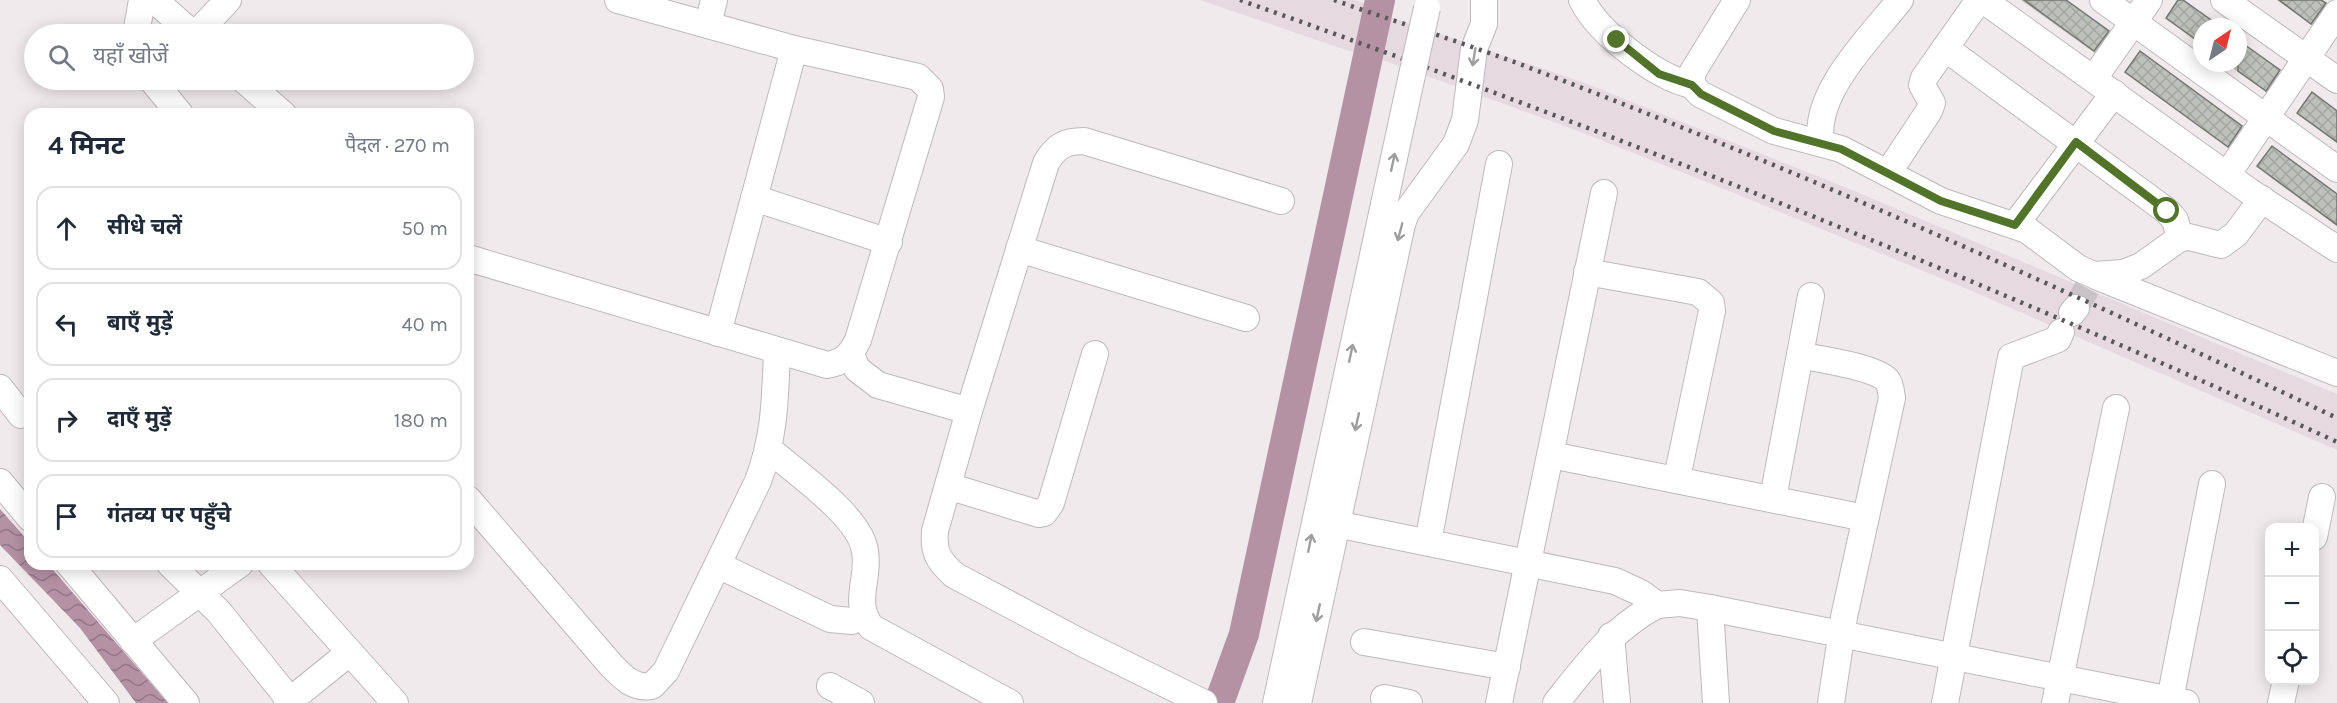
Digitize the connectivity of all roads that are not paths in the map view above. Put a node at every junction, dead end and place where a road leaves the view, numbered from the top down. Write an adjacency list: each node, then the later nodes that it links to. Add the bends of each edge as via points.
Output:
1 (142, 0): 17 (street)
2 (154, 0): 18 (street)
3 (228, 0): 19 (street)
4 (618, 0): 20 (street)
5 (714, 0): 20 (street)
6 (1428, 0): 106 (street, one-way to 6, bridge)
7 (1484, 0): 74 (street, one-way to 74, via 1484,24 1474,49 1465,120 1456,144 1402,224)
8 (1582, 0): 25 (street, via 1640,61 1668,78)
9 (1737, 0): 25 (street, via 1692,73)
10 (1900, 0): 32 (street, via 1832,87 1820,118)
11 (1981, 0): 21 (street); 26 (street)
12 (2103, 0): 16 (street)
13 (2149, 0): 16 (street)
14 (2224, 0): 23 (street)
15 (2337, 13): 23 (street)
16 (2134, 22): 26 (street); 31 (street)
17 (138, 24)
18 (182, 24)
19 (204, 24)
20 (708, 25): 22 (street)
21 (1945, 48): 33 (street); 36 (street, via 1922,85 1930,97 1929,111)
22 (794, 49): 39 (street); 44 (street, via 918,77 930,88 931,97)
23 (2307, 59): 24 (street); 31 (street)
24 (2337, 80)
25 (1692, 85): 32 (street, via 1701,94 1774,131)
26 (2104, 86): 33 (street); 37 (street)
27 (160, 90): 29 (street)
28 (255, 90): 30 (street)
29 (175, 108)
30 (276, 108)
31 (2266, 118): 35 (street); 37 (street)
32 (1821, 142): 36 (street)
33 (2076, 142): 42 (street); 43 (street, via 2167,211 2175,220)
34 (1499, 164): 75 (street)
35 (2337, 169)
36 (1888, 173): 42 (street, via 1941,201)
37 (2228, 175): 40 (street)
38 (1604, 193): 48 (street)
39 (754, 198): 44 (street); 52 (street)
40 (2262, 199): 43 (street, via 2236,234 2221,246); 46 (street)
41 (1281, 201): 45 (street, via 1099,145 1067,141 1054,150 1046,163)
42 (2015, 225): 50 (street, via 2078,268)
43 (2180, 238): 50 (street)
44 (889, 242): 54 (street)
45 (1019, 249): 51 (street); 60 (street)
46 (2337, 249)
47 (474, 260): 52 (street)
48 (1587, 272): 63 (street); 64 (street, via 1698,292 1711,303)
49 (1811, 296): 56 (street)
50 (2078, 303): 57 (street); 92 (street, via 2058,339 2011,357)
51 (1246, 318)
52 (718, 333): 53 (street)
53 (777, 351): 54 (street, via 826,365 841,363); 62 (street)
54 (851, 354): 60 (street, via 857,369 878,386)
55 (1095, 354): 67 (street, via 1048,509 1039,514)
56 (1800, 355): 69 (street); 72 (street, via 1874,373 1891,387 1892,398)
57 (2337, 373)
58 (0, 388): 61 (street)
59 (2116, 408): 94 (street)
60 (969, 411): 67 (street)
61 (17, 419)
62 (770, 450): 77 (street); 86 (street, via 842,513 859,533 866,550)
63 (1551, 455): 64 (street); 76 (street)
64 (1677, 478): 69 (street)
65 (0, 482): 71 (street)
66 (2212, 484): 100 (street)
67 (948, 486): 98 (street, via 935,531 934,547 939,562 964,581)
68 (2322, 497): 73 (street)
69 (1773, 498): 72 (street)
70 (474, 506): 77 (street, via 610,665 628,682 642,688 652,687 666,671)
71 (24, 511)
72 (1865, 518): 87 (street)
73 (2317, 523)
74 (1336, 524): 75 (street); 107 (street, one-way to 107)
75 (1428, 542): 76 (street)
76 (1530, 561): 84 (street, via 1615,581); 93 (street)
77 (718, 565): 86 (street, via 830,619 852,621)
78 (74, 570): 89 (street)
79 (176, 570): 83 (street)
80 (231, 570): 83 (street)
81 (276, 570): 91 (street)
82 (0, 579): 101 (street)
83 (199, 591): 89 (street); 99 (street)
84 (1657, 605): 85 (street, via 1680,603); 88 (street)
85 (1710, 608): 87 (street); 112 (street)
86 (863, 616): 105 (street, via 888,638)
87 (1843, 635): 92 (street); 113 (street)
88 (1611, 636): 110 (street); 111 (street)
89 (133, 640): 102 (street)
90 (1364, 642): 93 (street)
91 (349, 653): 99 (street); 103 (street)
92 (1954, 657): 94 (street); 114 (street)
93 (1507, 667): 109 (street)
94 (2061, 677): 100 (street); 115 (street)
95 (2285, 685): 116 (street)
96 (830, 686): 104 (street)
97 (1384, 698): 108 (street)
98 (1186, 699)
99 (290, 702)
100 (2178, 702)
101 (106, 703)
102 (186, 703)
103 (395, 703)
104 (861, 703)
105 (1010, 703)
106 (1276, 703)
107 (1298, 703)
108 (1409, 703)
109 (1499, 703)
110 (1556, 703)
111 (1617, 703)
112 (1716, 703)
113 (1831, 703)
114 (1945, 703)
115 (2055, 703)
116 (2282, 703)

